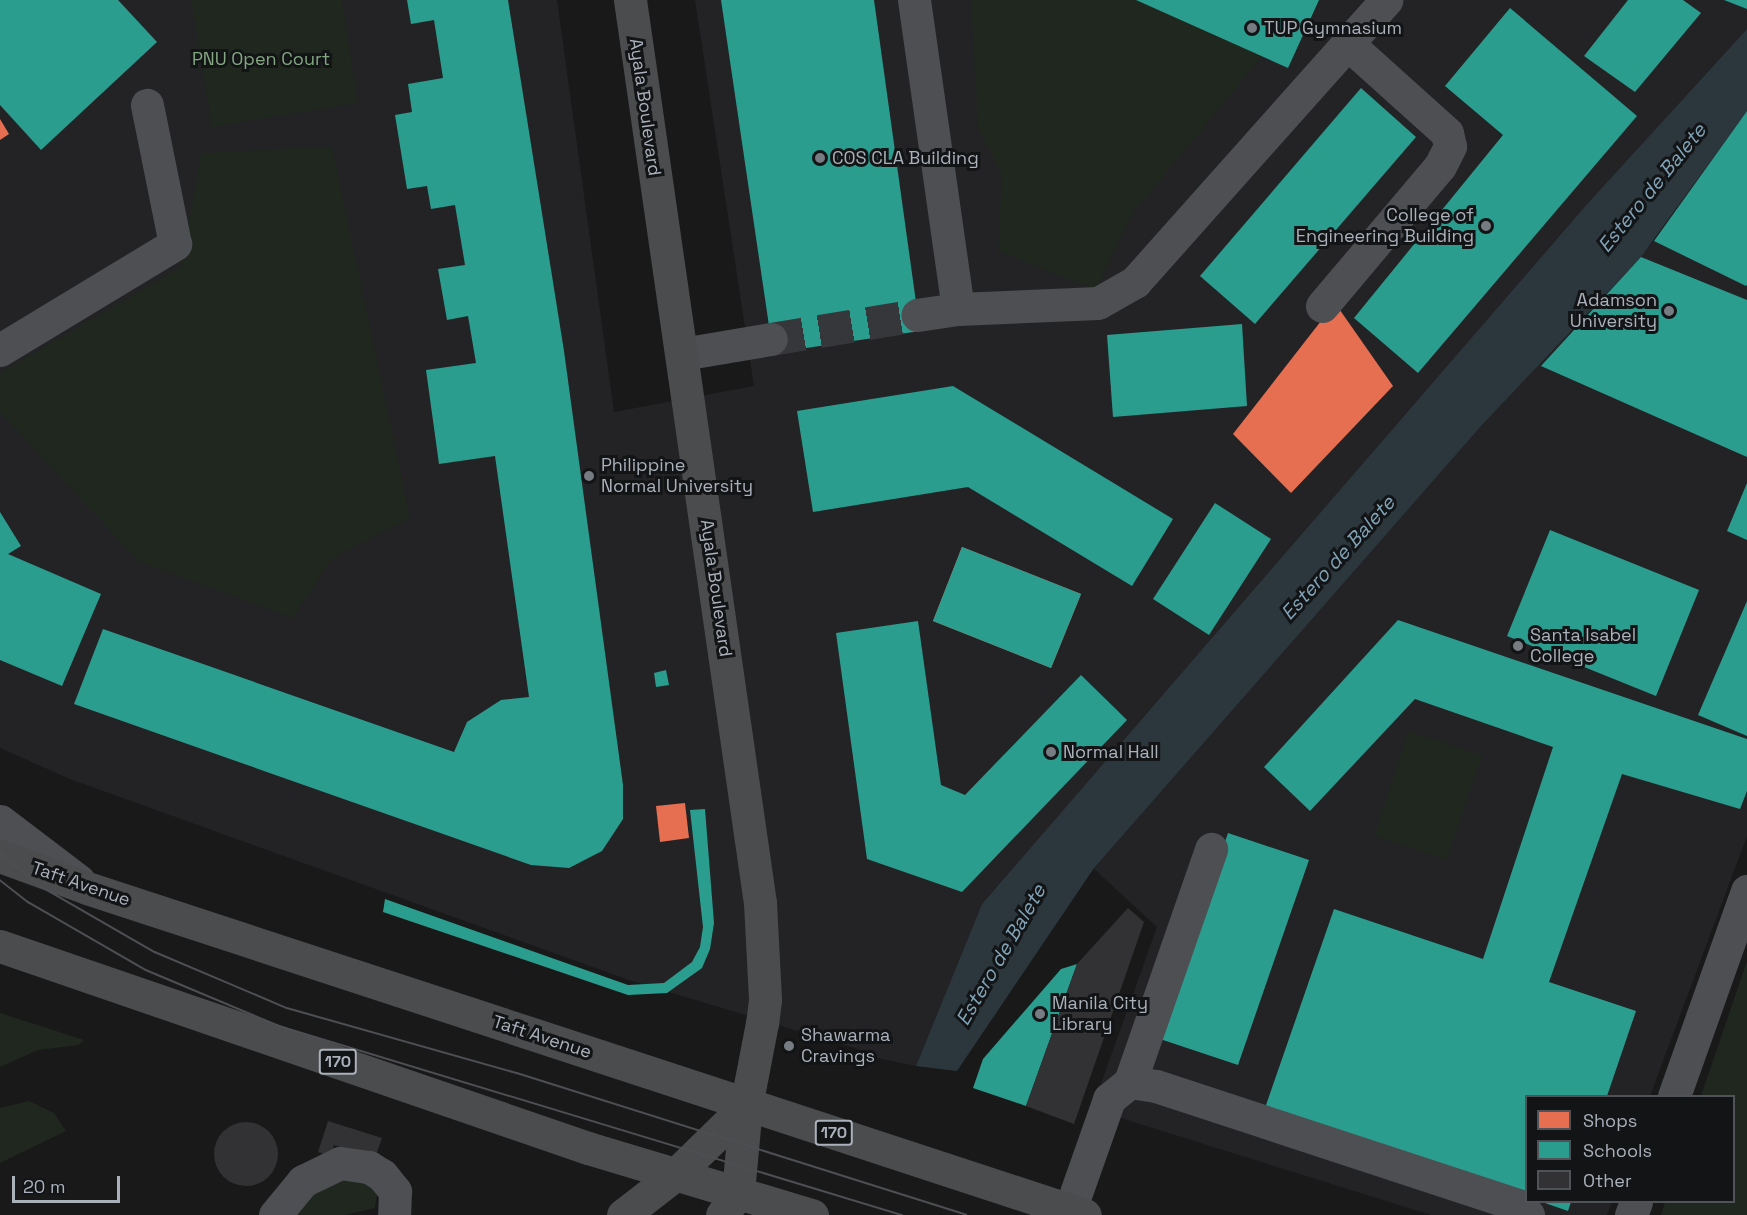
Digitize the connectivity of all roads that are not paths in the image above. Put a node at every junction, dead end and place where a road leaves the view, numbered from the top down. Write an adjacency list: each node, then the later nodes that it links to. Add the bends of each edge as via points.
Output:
1 (630, 0): 11 (main road, Ayala Boulevard)
2 (914, 0): 7 (street)
3 (1386, 0): 4 (street)
4 (1347, 44): 6 (street, via 1447,133 1450,146 1440,166); 7 (street, via 1135,282 1098,303)
5 (147, 105): 10 (street, via 175,244)
6 (1322, 306)
7 (958, 309): 8 (street)
8 (918, 315)
9 (771, 339): 11 (street)
10 (0, 350)
11 (681, 354): 20 (main road, Ayala Boulevard, via 760,903 765,1000)
12 (0, 821): 15 (street)
13 (1211, 849): 18 (street)
14 (0, 856): 15 (main road, Taft Avenue / 170)
15 (87, 888): 20 (main road, Taft Avenue / 170)
16 (1747, 891): 19 (street)
17 (0, 946): 21 (main road, 170, via 588,1148)
18 (1130, 1082): 23 (street, via 1109,1099); 28 (street, via 1156,1086 1517,1205)
19 (1674, 1095)
20 (746, 1106): 21 (main road); 22 (main road, Ayala Boulevard); 23 (main road, Taft Avenue / 170)
21 (676, 1174): 22 (main road, 170); 26 (main road)
22 (730, 1204): 27 (main road, 170)
23 (1078, 1213)
24 (275, 1215): 25 (street, via 303,1181 340,1163 369,1167 382,1175 394,1191)
25 (394, 1215)
26 (622, 1215)
27 (812, 1215)
28 (1528, 1215)

